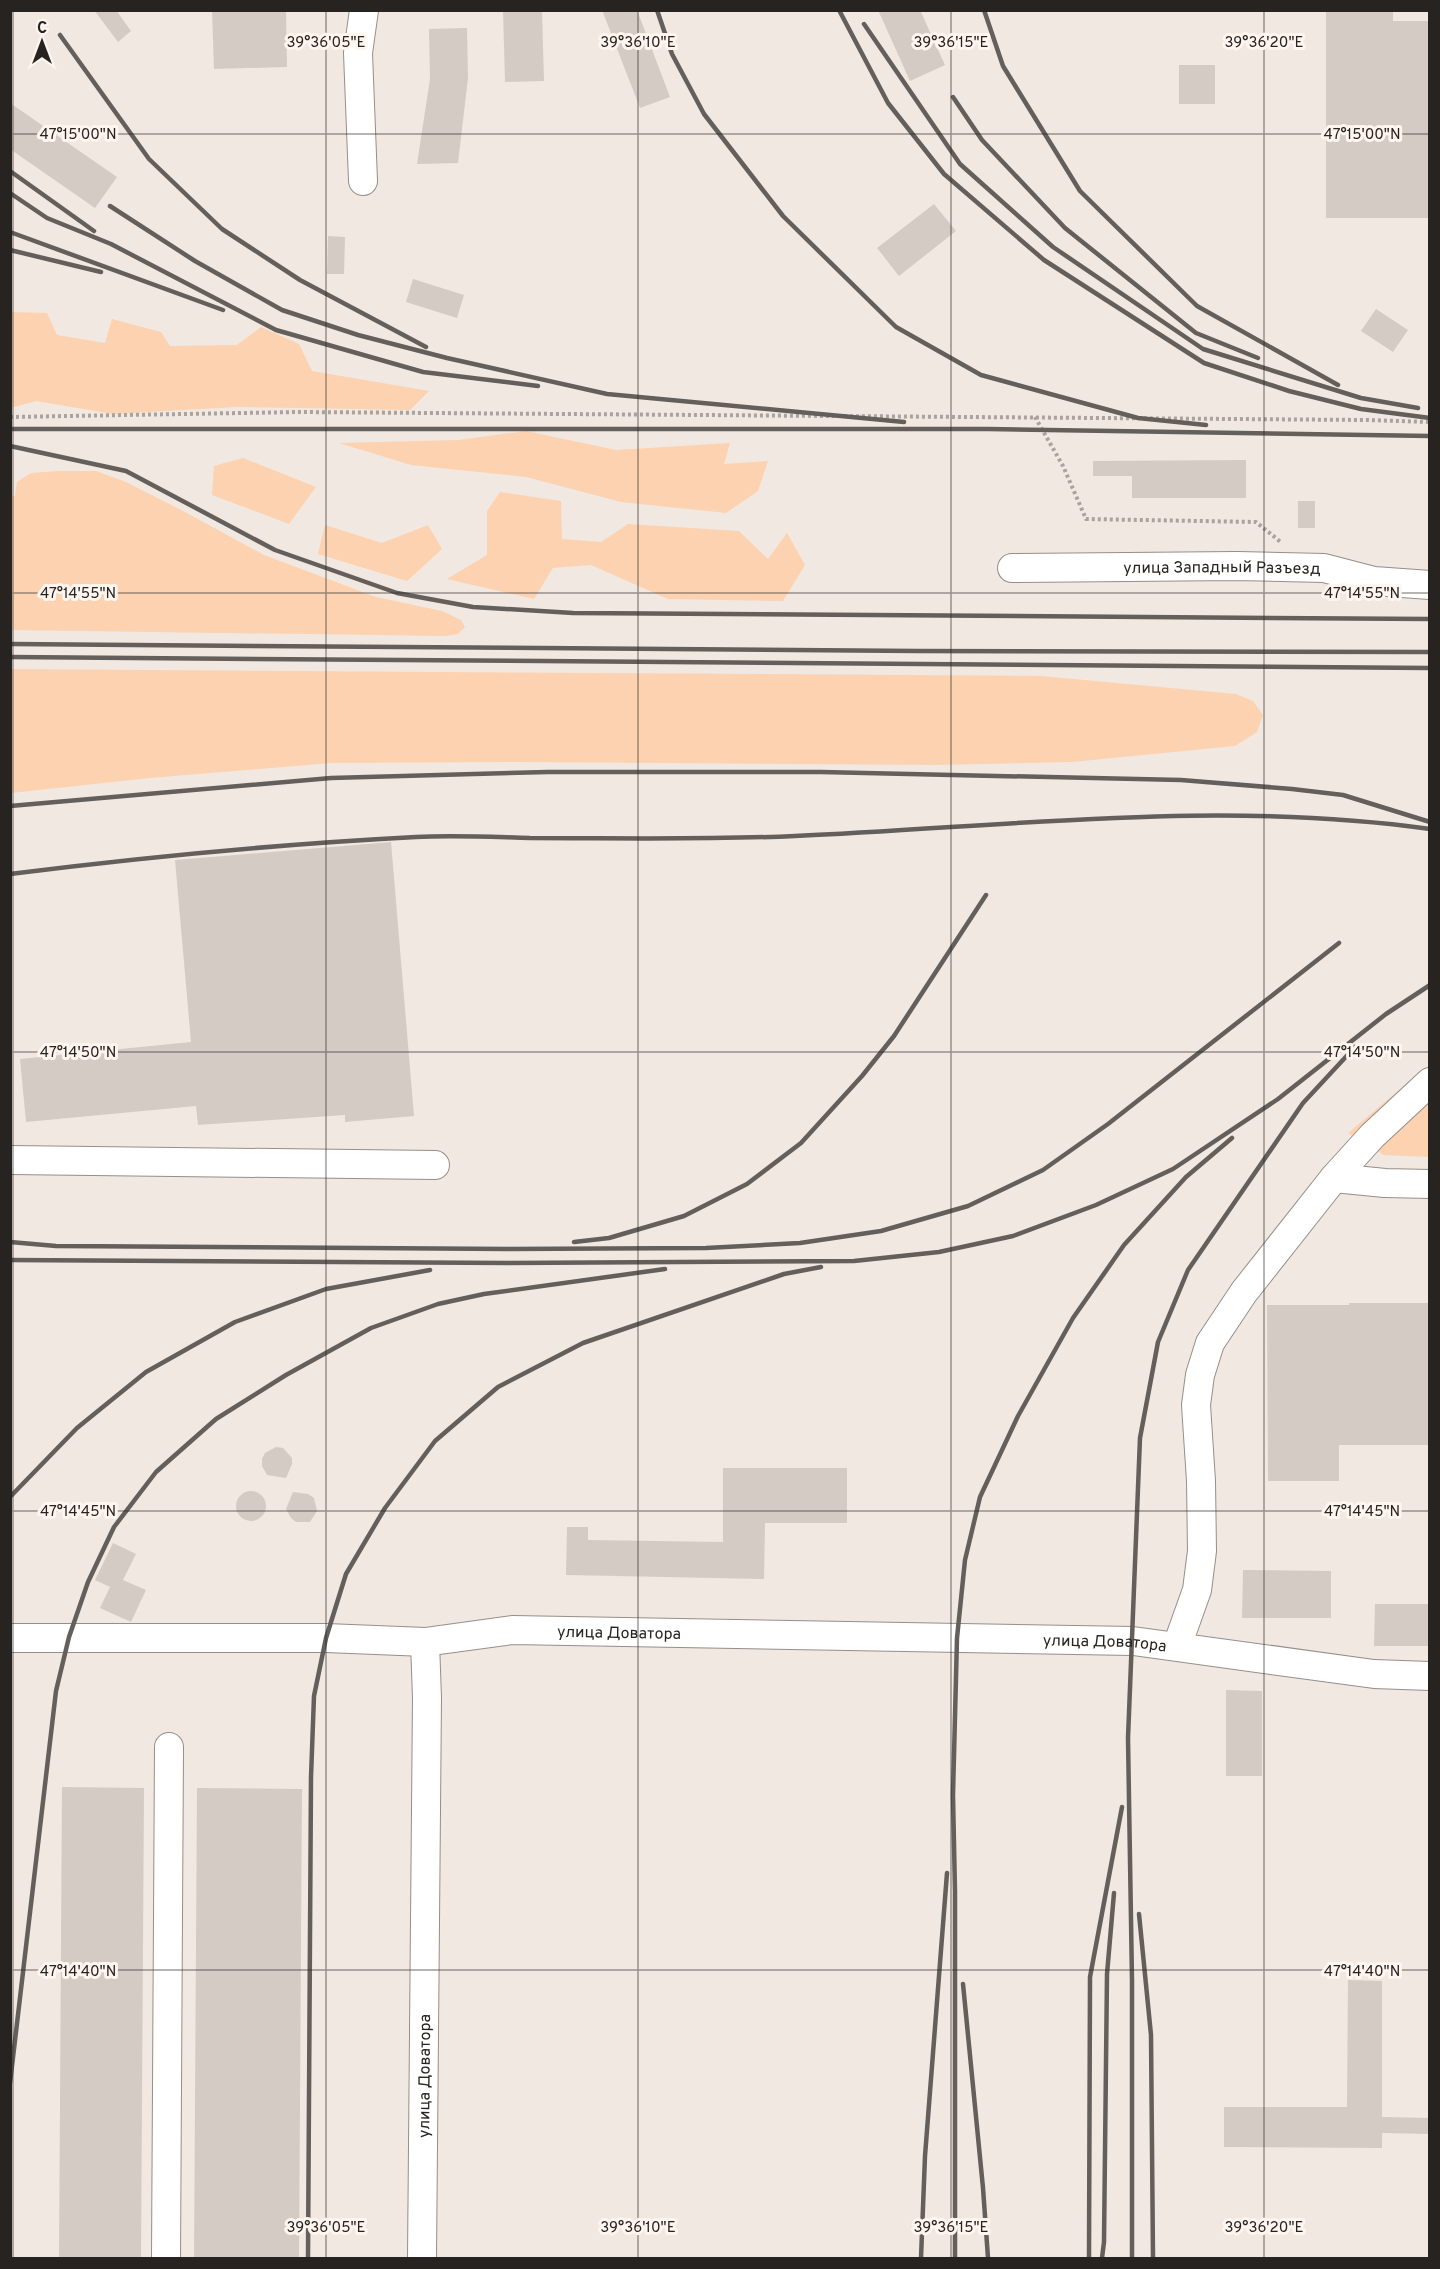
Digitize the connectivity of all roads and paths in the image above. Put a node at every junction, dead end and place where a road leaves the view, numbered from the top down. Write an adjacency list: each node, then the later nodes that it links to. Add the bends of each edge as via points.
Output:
1 (364, 10): 2 (street, via 358,53)
2 (363, 181)
3 (10, 417): 4 (path, via 299,412)
4 (1035, 417): 5 (path); 6 (path, via 1086,519 1256,522)
5 (1430, 422)
6 (1284, 544)
7 (1012, 568): 8 (street, улица Западный Разъезд, via 1324,568 1374,581)
8 (1430, 585)
9 (1430, 1082): 12 (street, via 1372,1136)
10 (10, 1160): 11 (street)
11 (435, 1166)
12 (1335, 1178): 13 (street); 16 (street, via 1244,1292 1210,1343 1196,1405 1202,1551 1197,1590)
13 (1430, 1184)
14 (10, 1638): 15 (street, via 326,1638)
15 (425, 1642): 16 (street, улица Доватора, via 512,1630 1121,1641); 20 (street, улица Доватора)
16 (1177, 1646): 17 (street, улица Доватора, via 1374,1674)
17 (1430, 1676)
18 (169, 1747): 19 (street)
19 (166, 2259)
20 (422, 2259)

